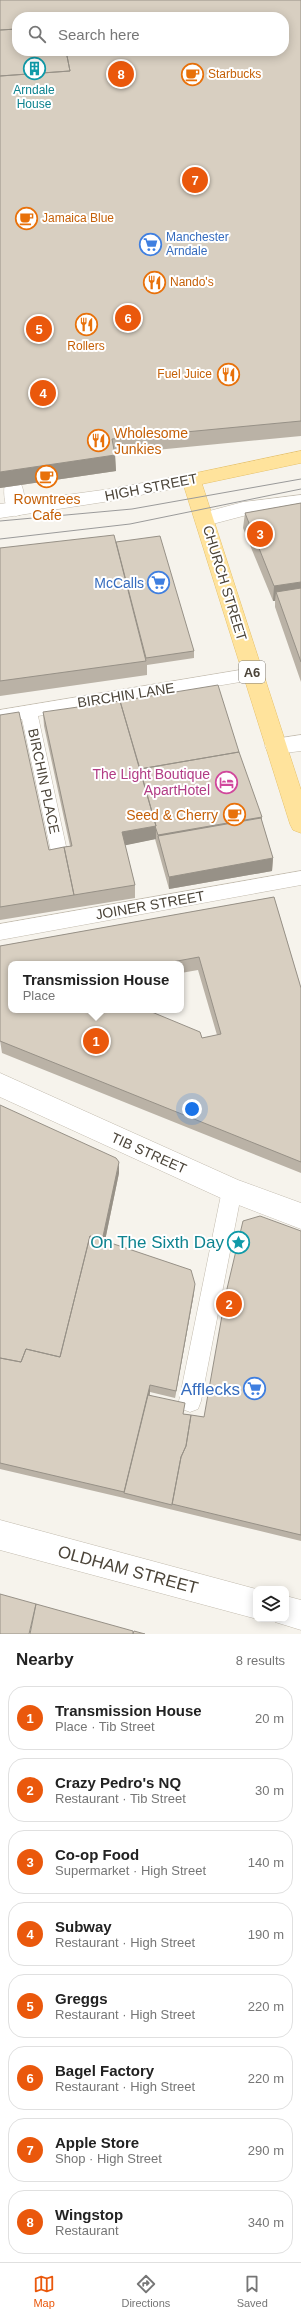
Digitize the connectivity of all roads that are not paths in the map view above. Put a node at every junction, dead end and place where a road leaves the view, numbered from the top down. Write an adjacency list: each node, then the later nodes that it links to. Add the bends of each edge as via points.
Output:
1 (301, 457): 2 (main road, HIGH STREET)
2 (191, 480): 5 (street, HIGH STREET); 6 (main road, CHURCH STREET / A6)
3 (13, 486): 5 (street)
4 (301, 501): 6 (street, via 243,509)
5 (8, 510)
6 (205, 519): 7 (main road, CHURCH STREET / A6)
7 (252, 674): 8 (lane, BIRCHIN LANE); 11 (main road, CHURCH STREET / A6)
8 (29, 711): 9 (lane, BIRCHIN LANE); 13 (lane, BIRCHIN PLACE)
9 (0, 716)
10 (301, 743): 11 (street)
11 (276, 746): 12 (main road, CHURCH STREET / A6)
12 (301, 824)
13 (58, 851)
14 (301, 878): 15 (lane, JOINER STREET)
15 (0, 932)
16 (0, 1085): 17 (street, TIB STREET)
17 (232, 1190): 18 (street, TIB STREET); 19 (lane, via 208,1298)
18 (301, 1216)
19 (190, 1401)
20 (0, 1535): 21 (street, OLDHAM STREET)
21 (253, 1603)
22 (289, 1612): 23 (street)
23 (301, 1615)

